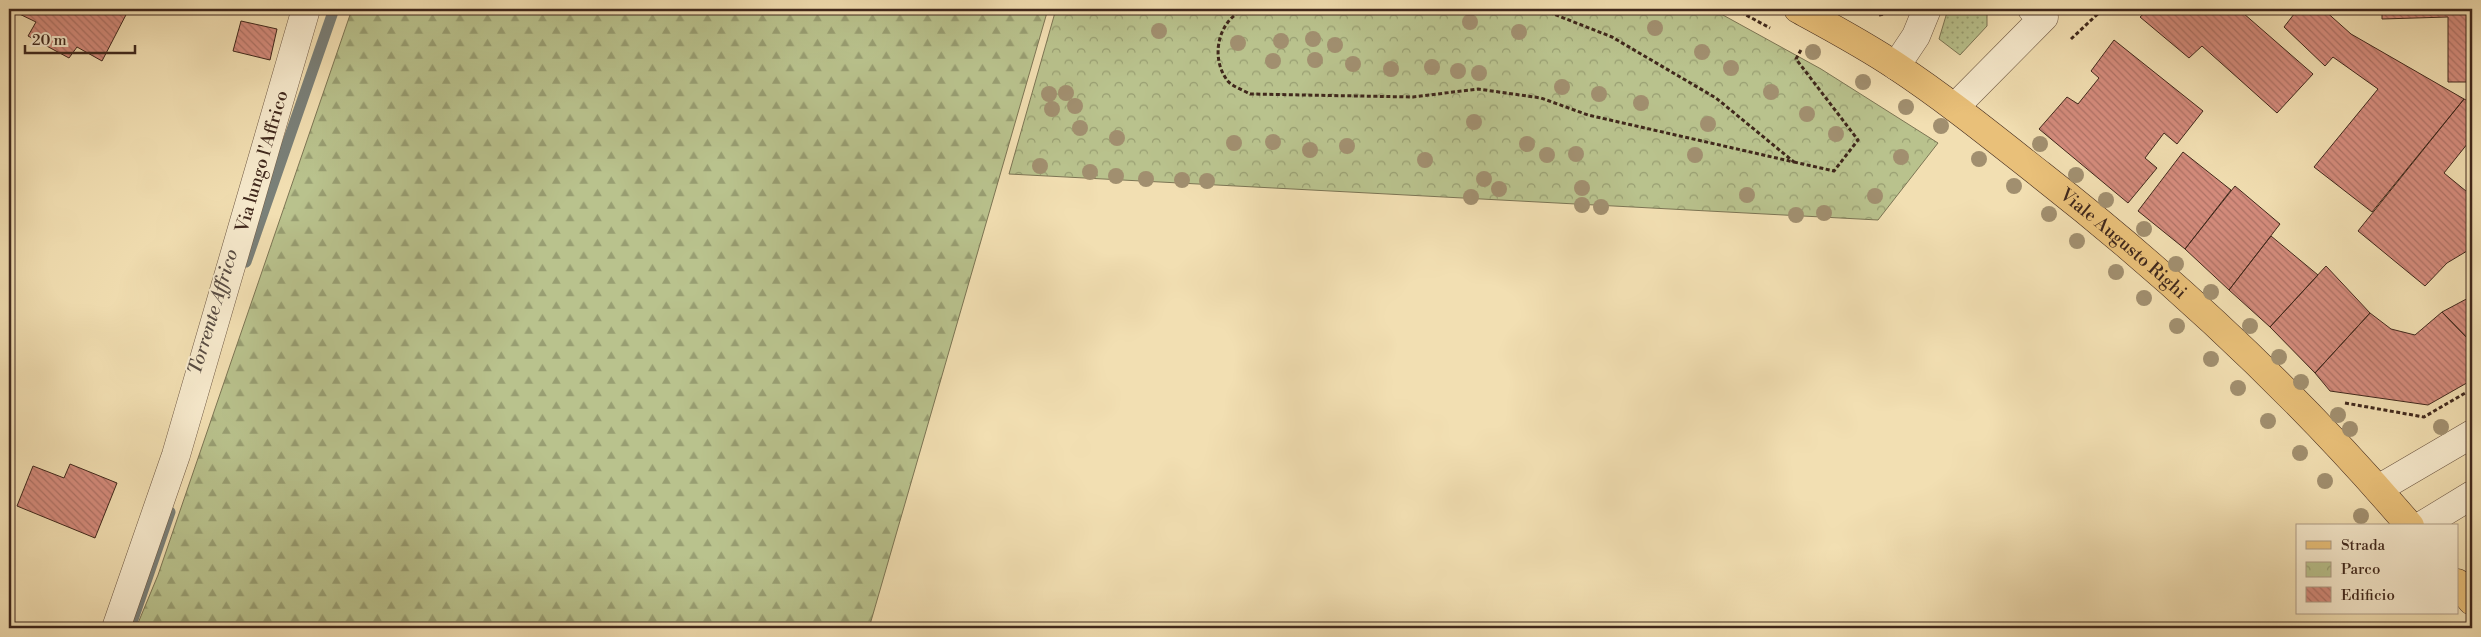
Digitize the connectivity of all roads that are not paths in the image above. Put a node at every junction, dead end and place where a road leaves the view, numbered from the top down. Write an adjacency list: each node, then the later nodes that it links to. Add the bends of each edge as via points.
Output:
1 (306, 9): 14 (street, Via lungo l'Affrico, via 176,454)
2 (1798, 9): 5 (main road, Viale Augusto Righi)
3 (1927, 9): 5 (street, via 1916,36)
4 (2043, 11): 6 (street)
5 (1896, 66): 6 (main road, Viale Augusto Righi)
6 (1955, 107): 8 (main road, Viale Augusto Righi, via 2084,209 2220,326)
7 (2472, 434): 8 (street)
8 (2378, 488): 10 (main road, Viale Augusto Righi)
9 (2472, 495): 11 (street)
10 (2408, 524)
11 (2424, 524)
12 (2458, 584): 13 (main road)
13 (2472, 601)
14 (116, 628)

